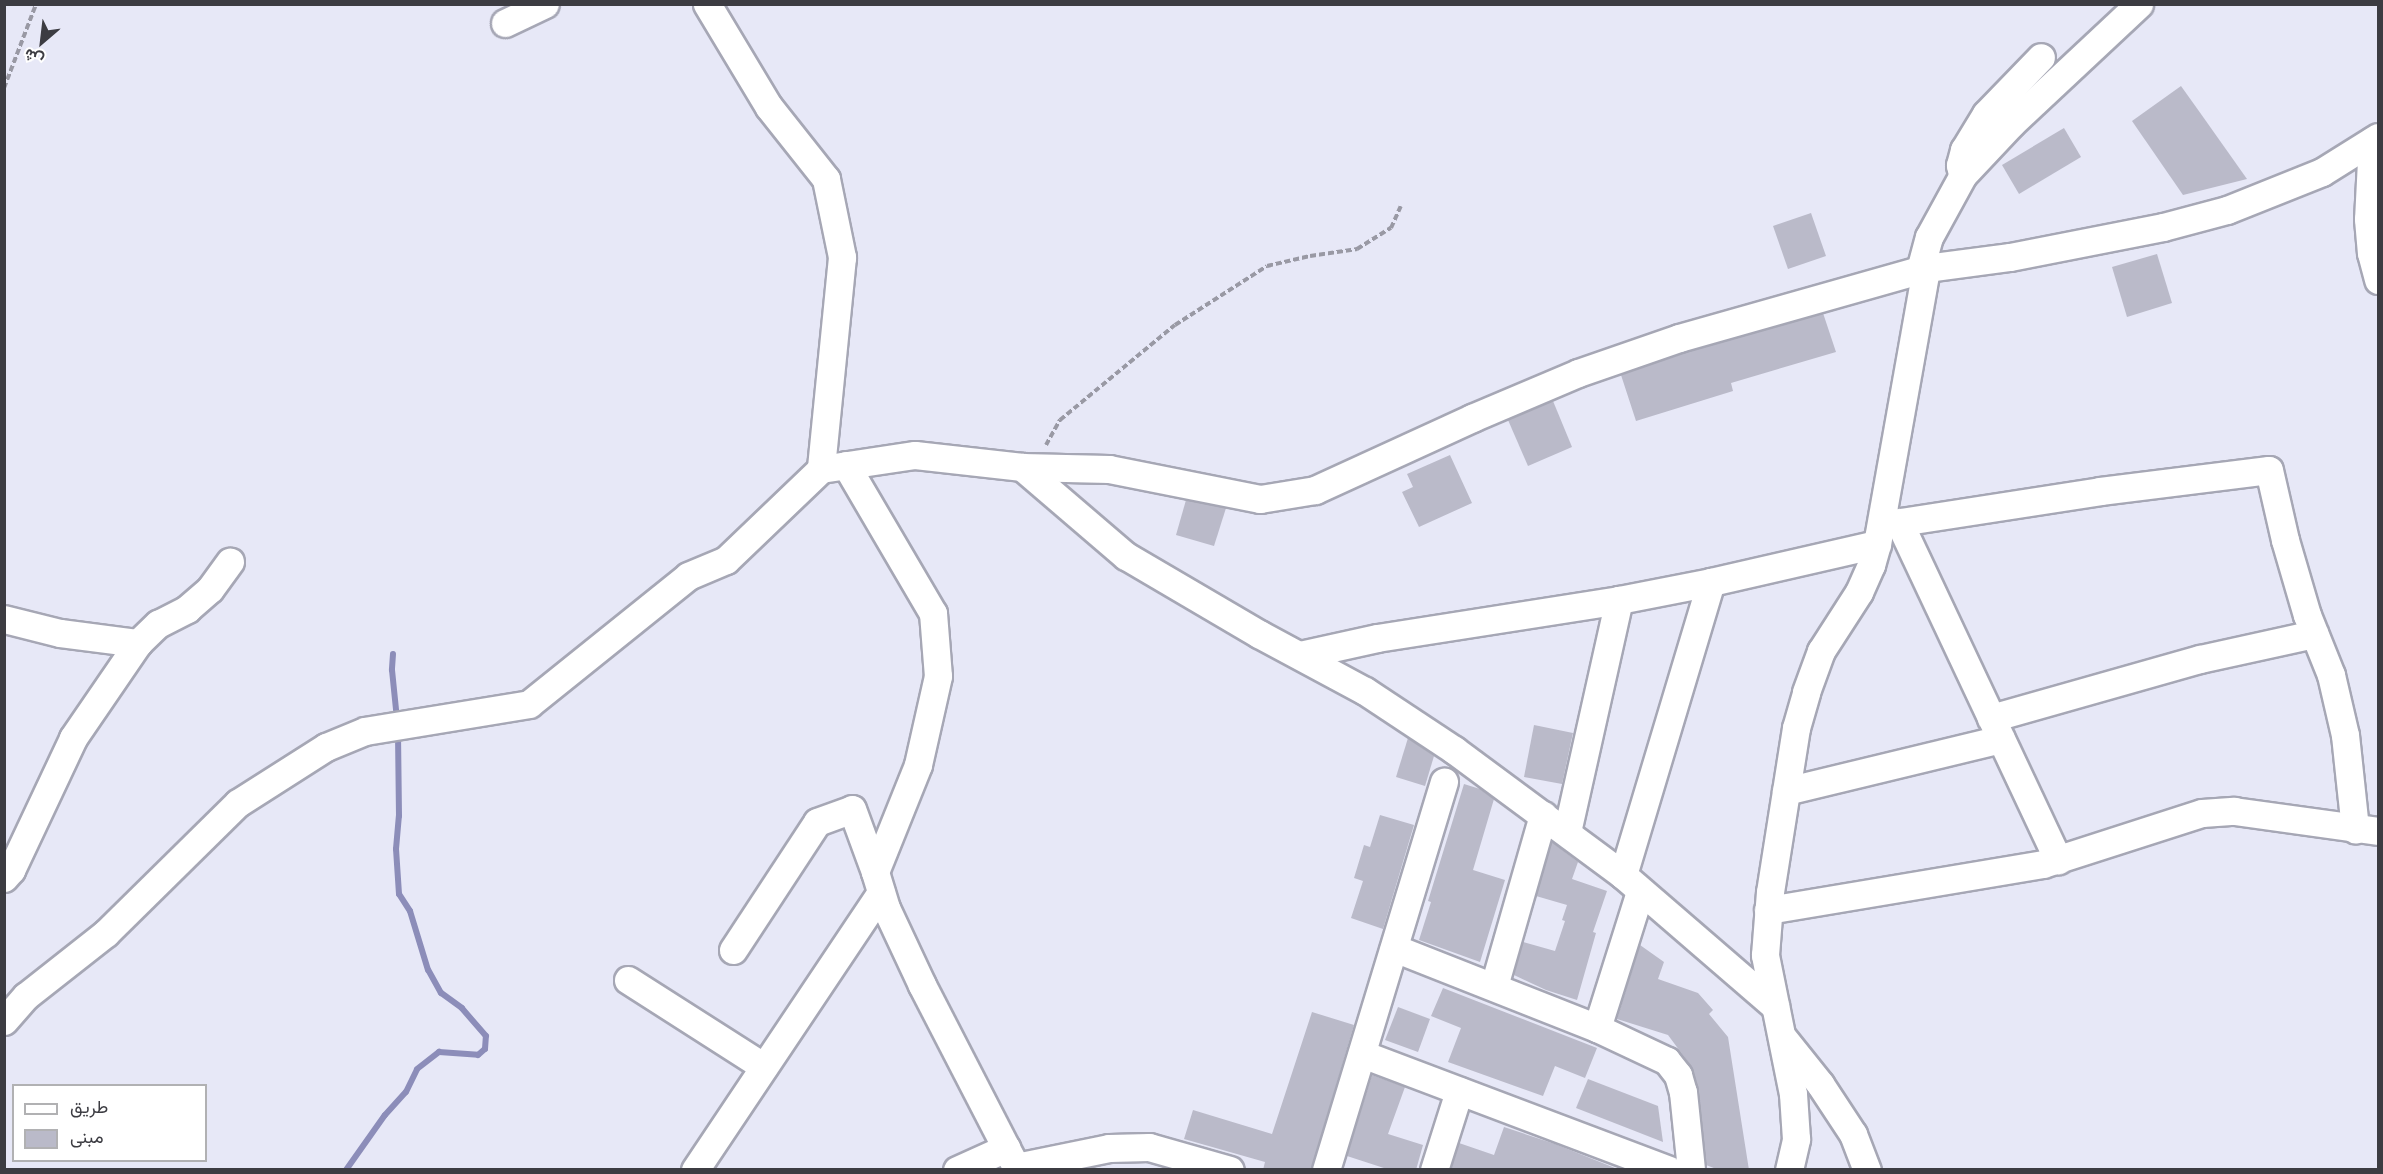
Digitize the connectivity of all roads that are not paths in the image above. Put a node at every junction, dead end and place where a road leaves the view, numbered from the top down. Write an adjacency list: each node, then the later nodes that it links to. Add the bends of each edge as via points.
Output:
1 (545, 4): 4 (street)
2 (707, 4): 10 (street, via 769,107 826,180 842,257)
3 (2139, 4): 7 (street, via 2012,123)
4 (505, 23)
5 (2041, 57): 7 (street, via 1986,114 1964,150 1960,165)
6 (2375, 139): 8 (street, via 2322,171 2227,210 2163,227 2010,257); 9 (street, via 2368,219 2371,253)
7 (1963, 175): 8 (street, via 1929,237)
8 (1923, 269): 11 (street, via 1679,338 1578,373 1315,490 1260,499 1109,469); 12 (street)
9 (2379, 280)
10 (833, 467): 11 (street, via 915,455); 28 (street, via 933,613 938,676 918,765); 36 (street, via 726,560 688,576 528,704 365,731 326,747 238,803 106,933 26,996)
11 (1028, 467): 19 (street, via 1126,556)
12 (1886, 530): 14 (street); 17 (street, via 2100,491 2269,470 2285,540); 20 (street); 22 (street, via 1859,592 1821,651 1796,729)
13 (230, 561): 18 (street, via 210,589 187,609 158,624)
14 (1711, 582): 15 (street); 29 (street)
15 (1619, 600): 19 (street, via 1377,638); 25 (street)
16 (4, 619): 18 (street, via 60,633)
17 (2314, 634): 20 (street, via 2189,662); 24 (street, via 2331,675)
18 (138, 643): 27 (street, via 73,738)
19 (1300, 655): 23 (street, via 1365,691)
20 (1996, 728): 22 (street); 26 (street)
21 (1444, 782): 31 (street)
22 (1786, 791): 30 (street)
23 (1543, 815): 25 (street); 34 (street)
24 (2367, 830): 26 (street, via 2234,811 2202,813)
25 (1567, 832): 29 (street)
26 (2058, 860): 30 (street)
27 (4, 878)
28 (878, 882): 32 (street, via 852,809 817,822); 40 (street); 42 (street, via 922,985)
29 (1631, 884): 35 (street); 37 (street)
30 (1768, 910): 35 (street, via 1765,955)
31 (1394, 948): 34 (street); 39 (street)
32 (732, 950)
33 (628, 980): 40 (street)
34 (1494, 986): 37 (street)
35 (1775, 1006): 38 (street)
36 (4, 1022)
37 (1597, 1028): 49 (street, via 1667,1061 1678,1075)
38 (1781, 1035): 50 (street, via 1793,1094 1796,1138); 51 (street, via 1853,1134)
39 (1362, 1054): 41 (street); 43 (street)
40 (764, 1067): 44 (street)
41 (1459, 1091): 47 (street); 48 (street)
42 (1013, 1162): 45 (street); 46 (street, via 1109,1148 1149,1147)
43 (1335, 1167)
44 (695, 1170)
45 (957, 1170)
46 (1230, 1170)
47 (1434, 1170)
48 (1669, 1170)
49 (1691, 1170)
50 (1789, 1170)
51 (1867, 1170)

